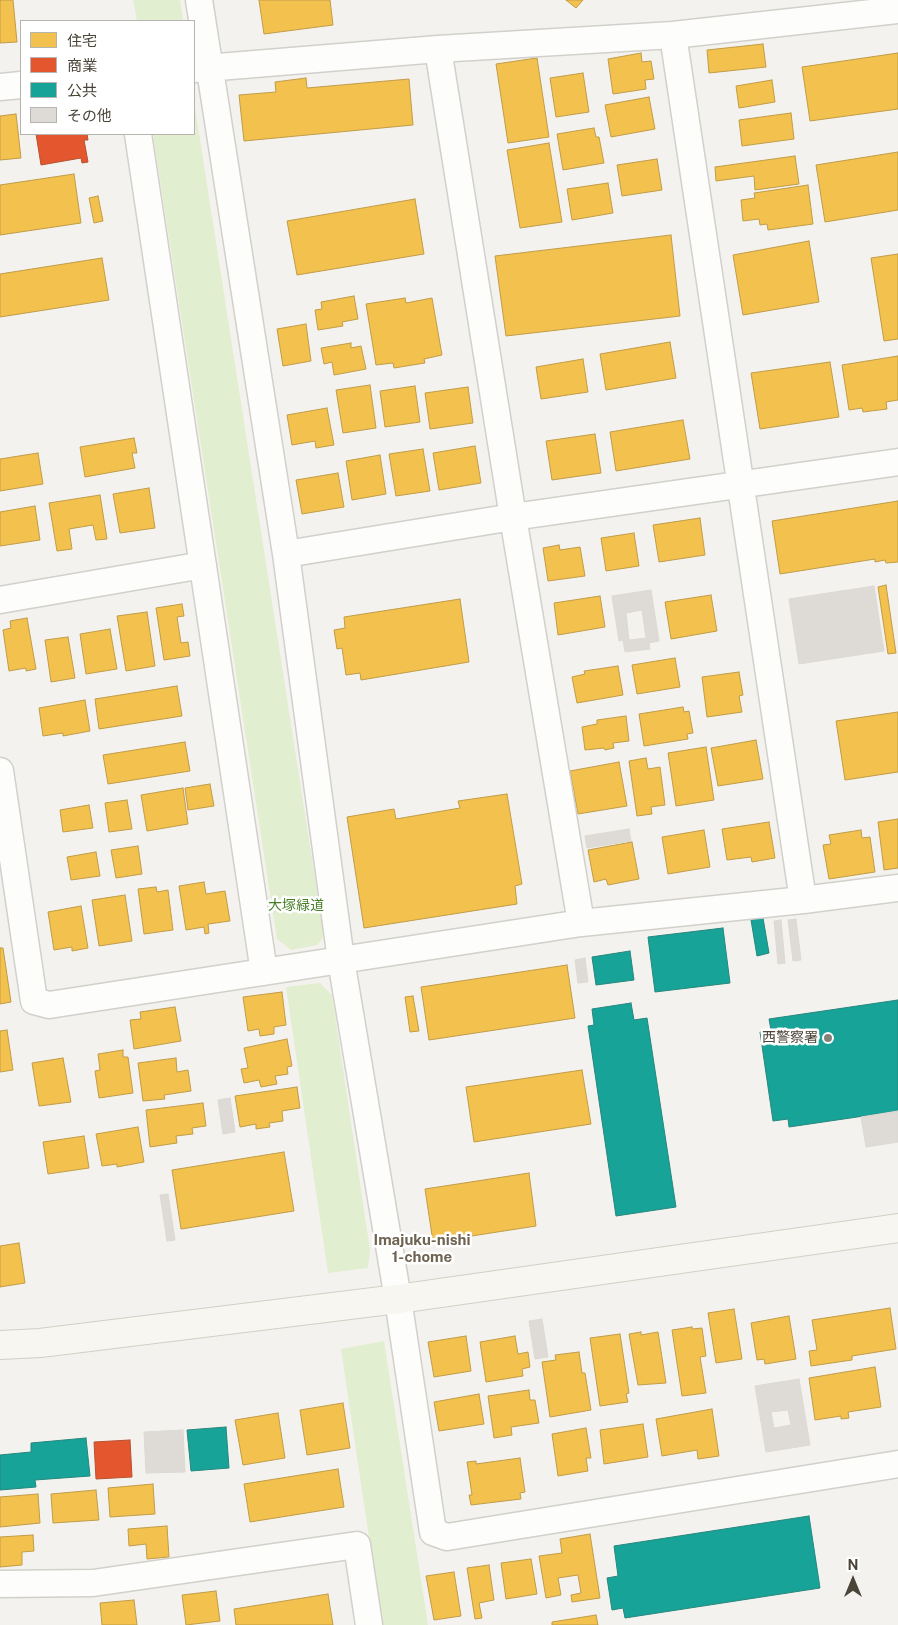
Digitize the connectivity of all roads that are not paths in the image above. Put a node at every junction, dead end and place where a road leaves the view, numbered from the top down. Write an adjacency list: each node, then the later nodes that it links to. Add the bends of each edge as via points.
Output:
1 (199, 0): 5 (street)
2 (898, 10): 3 (street)
3 (673, 35): 4 (street); 10 (street)
4 (438, 49): 5 (street); 11 (street)
5 (202, 69): 12 (street)
6 (20, 85): 7 (street)
7 (0, 86)
8 (138, 135): 13 (street)
9 (898, 462): 10 (street)
10 (741, 484): 11 (street); 17 (street)
11 (513, 517): 12 (street); 18 (street)
12 (286, 554): 19 (street)
13 (203, 564): 14 (street); 20 (street)
14 (0, 600)
15 (0, 771): 20 (street, via 34,1000 48,1005)
16 (898, 888): 17 (street)
17 (803, 900): 18 (street)
18 (581, 923): 19 (street)
19 (341, 960): 20 (street); 22 (street)
20 (264, 972)
21 (898, 1228): 22 (street)
22 (398, 1299): 23 (street, via 40,1343); 24 (street, via 433,1532 447,1537)
23 (0, 1344)
24 (898, 1464)
25 (0, 1584): 26 (street, via 93,1583 356,1545)
26 (370, 1625)

